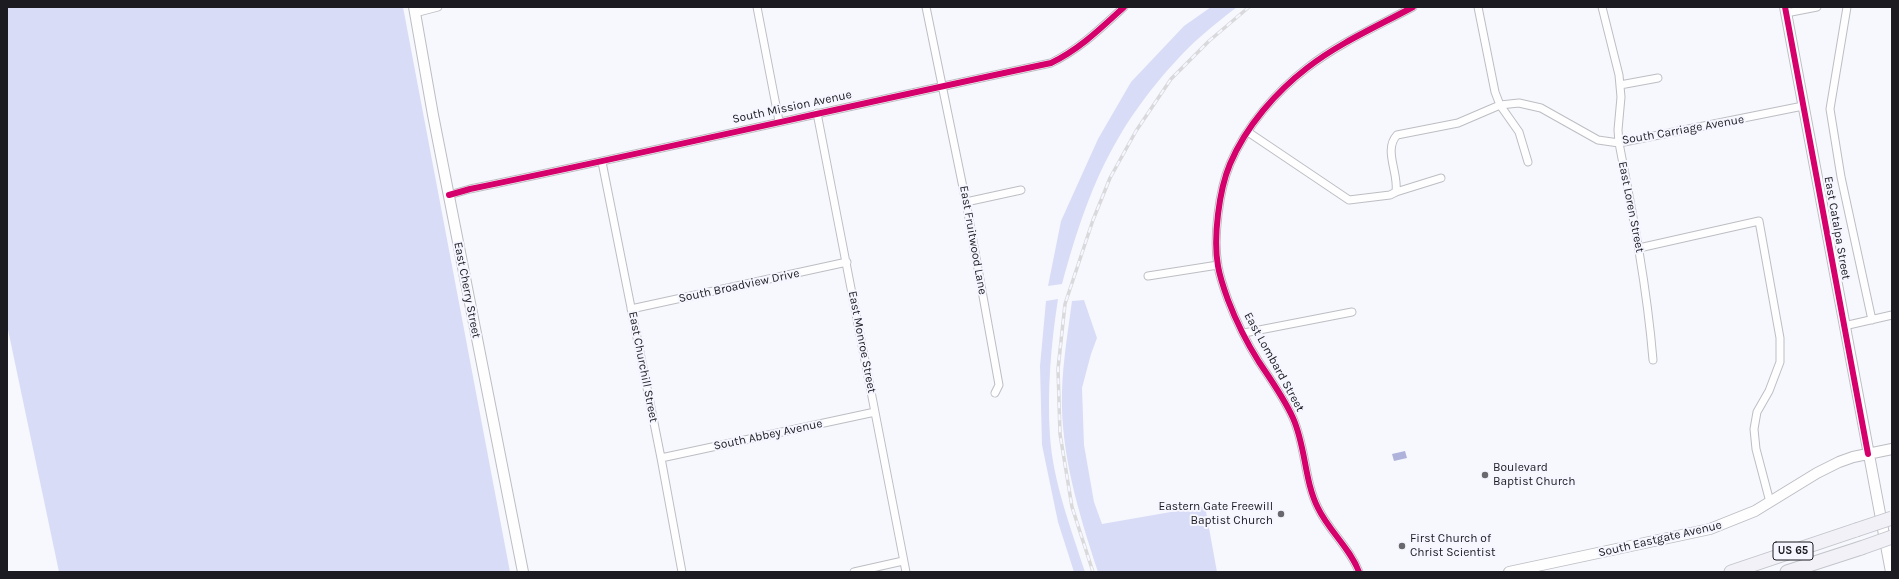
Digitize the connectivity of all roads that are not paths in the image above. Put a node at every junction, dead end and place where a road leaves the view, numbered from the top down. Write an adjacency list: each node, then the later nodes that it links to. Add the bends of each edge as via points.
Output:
1 (438, 7): 10 (street)
2 (757, 7): 18 (street)
3 (926, 7): 14 (street, East Fruitwood Lane)
4 (1124, 7): 14 (street, South Mission Avenue, via 1085,43 1051,63)
5 (1413, 7): 19 (street, East Lombard Street, via 1338,47 1309,67 1283,88)
6 (1478, 7): 15 (street, via 1495,92)
7 (1602, 7): 13 (street, East Loren Street)
8 (1817, 7): 11 (street)
9 (1847, 7): 35 (street, via 1830,109 1841,177)
10 (414, 10): 26 (street, East Cherry Street)
11 (1786, 10): 16 (street, East Catalpa Street)
12 (1658, 78): 13 (street)
13 (1620, 85): 20 (street, East Loren Street)
14 (944, 86): 17 (street, South Mission Avenue); 27 (street, East Fruitwood Lane)
15 (1500, 105): 20 (street, South Carriage Avenue, via 1519,103 1541,108 1598,140); 22 (street, via 1519,132); 25 (street, South Carriage Avenue, via 1458,123 1397,135 1390,150 1397,183)
16 (1803, 106): 20 (street, South Carriage Avenue); 36 (street, East Catalpa Street)
17 (817, 113): 18 (street, South Mission Avenue); 29 (street, East Monroe Street)
18 (779, 121): 21 (street, South Mission Avenue)
19 (1248, 132): 25 (street, via 1349,200 1390,196); 30 (street, East Lombard Street, via 1230,164 1221,193 1217,225)
20 (1619, 143): 28 (street, East Loren Street)
21 (602, 162): 26 (street, South Mission Avenue); 32 (street, East Churchill Street)
22 (1528, 162)
23 (1441, 178): 25 (street)
24 (1021, 190): 27 (street)
25 (1396, 192)
26 (449, 195): 48 (street, East Cherry Street)
27 (966, 202): 39 (street, East Fruitwood Lane, via 999,385)
28 (1639, 248): 38 (street, East Loren Street, via 1649,307); 44 (street, via 1759,221 1780,338 1780,362 1769,391 1757,412 1754,429 1756,449)
29 (846, 262): 32 (street, South Broadview Drive); 40 (street, East Monroe Street)
30 (1218, 265): 31 (street); 37 (street, East Lombard Street, via 1229,302)
31 (1148, 276)
32 (631, 309): 43 (street, East Churchill Street)
33 (1352, 312): 37 (street)
34 (1892, 315): 35 (street)
35 (1872, 320): 36 (street)
36 (1844, 326): 42 (street, East Catalpa Street)
37 (1244, 334): 52 (street, East Lombard Street, via 1294,419 1317,506)
38 (1653, 360)
39 (994, 393)
40 (875, 412): 43 (street, South Abbey Avenue); 47 (street, East Monroe Street)
41 (1892, 449): 42 (street, South Eastgate Avenue)
42 (1868, 454): 44 (street, South Eastgate Avenue, via 1839,462); 56 (street, East Catalpa Street)
43 (661, 458): 49 (street, East Churchill Street)
44 (1770, 502): 53 (street, South Eastgate Avenue, via 1740,518 1710,529)
45 (1892, 518): 54 (highway, US 65, bridge)
46 (1892, 537): 55 (highway, US 65, bridge)
47 (903, 561): 50 (street); 51 (street, East Monroe Street)
48 (523, 572)
49 (682, 572)
50 (854, 572)
51 (906, 572)
52 (1359, 572)
53 (1509, 572)
54 (1731, 572)
55 (1787, 572)
56 (1891, 572)

